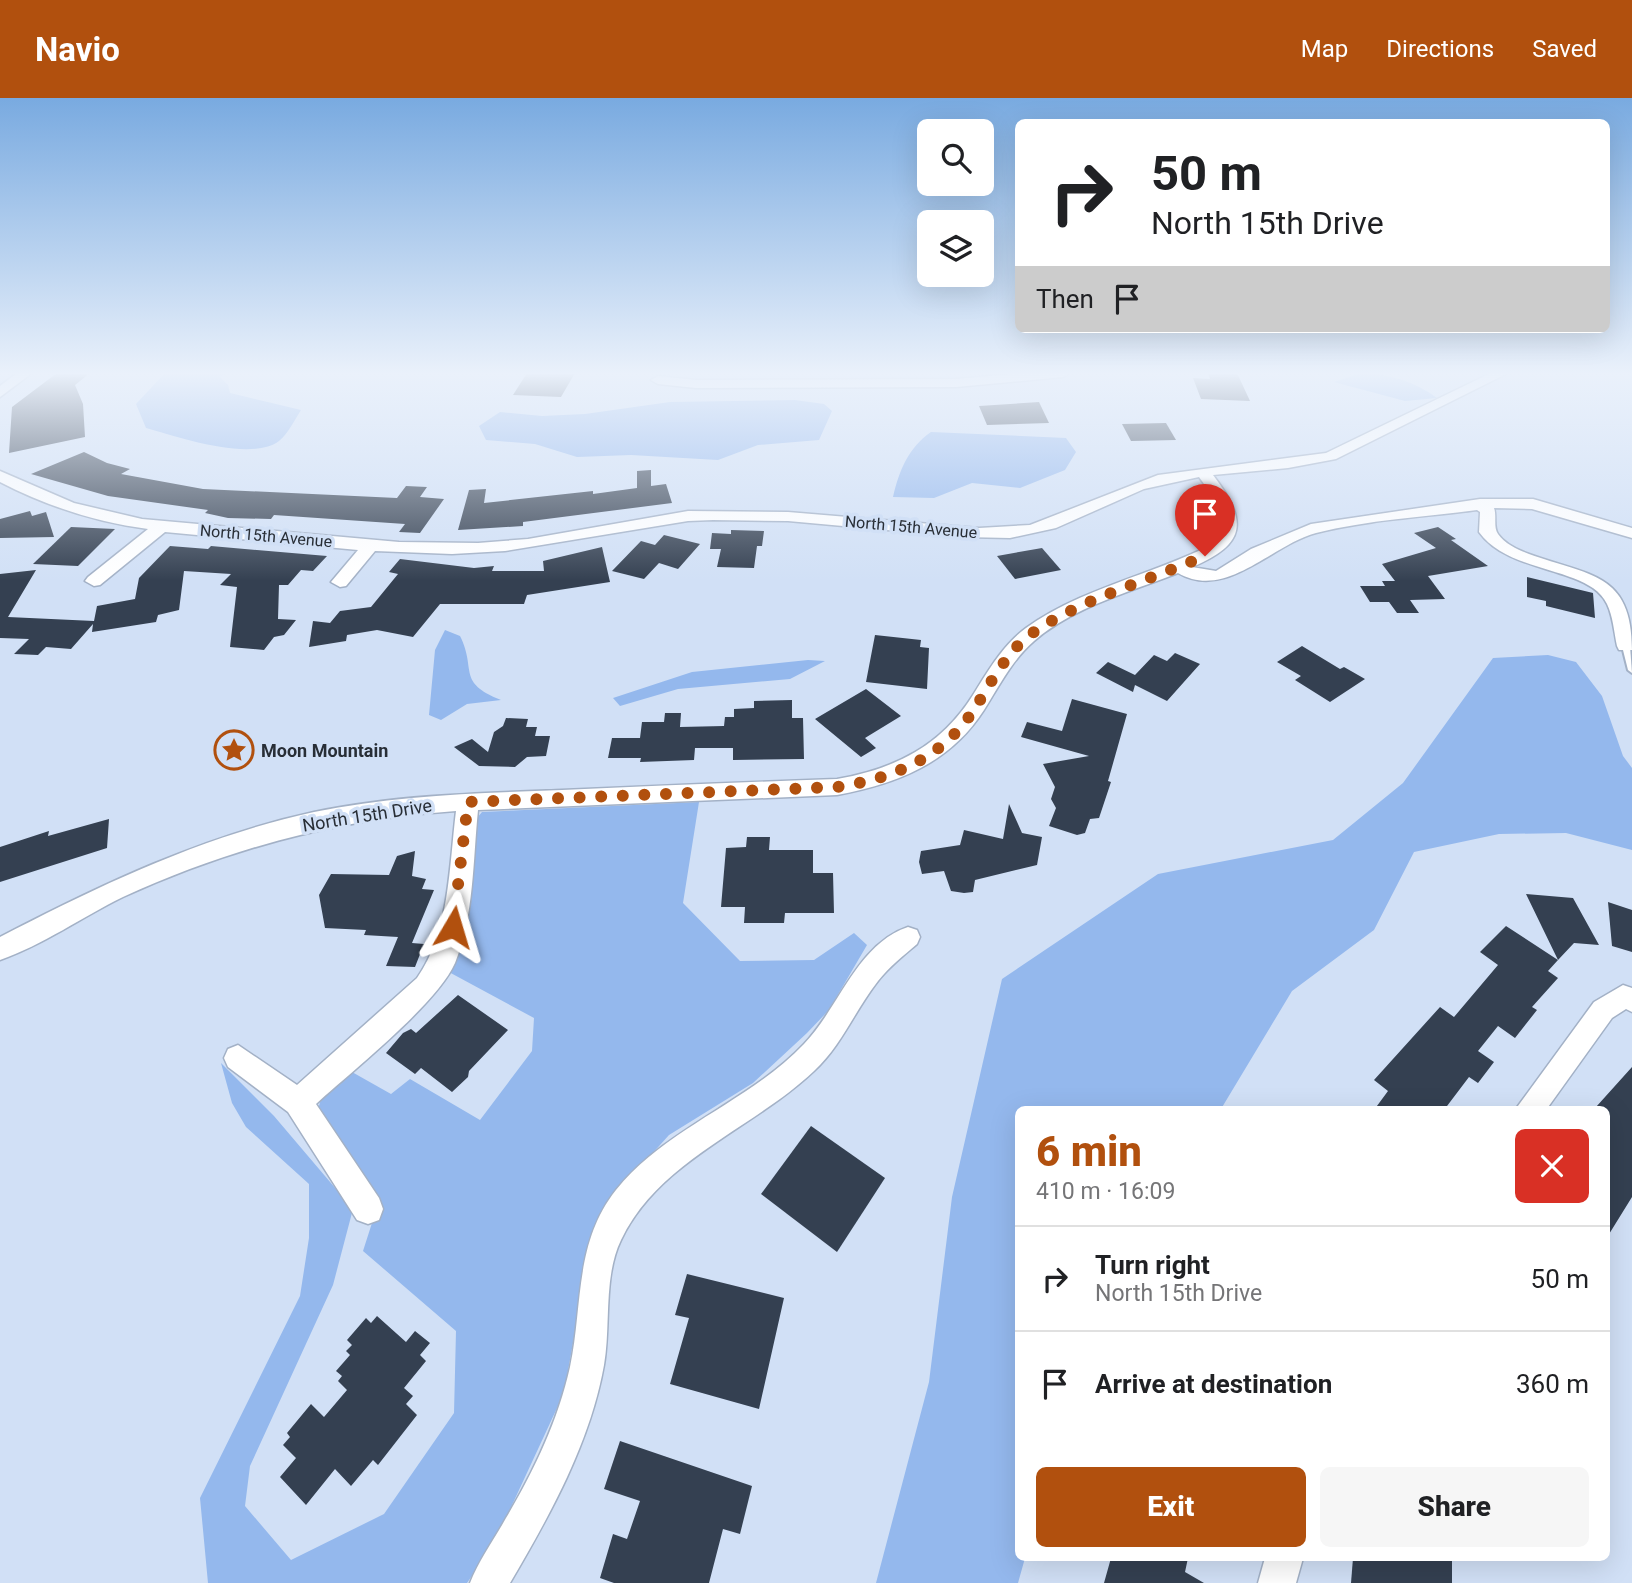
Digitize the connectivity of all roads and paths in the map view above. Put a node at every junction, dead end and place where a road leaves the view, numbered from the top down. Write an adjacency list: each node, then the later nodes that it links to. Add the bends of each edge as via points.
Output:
1 (1359, 442): 2 (street, North 15th Avenue, via 1331,456 1270,468)
2 (1203, 472): 9 (street, North 15th Avenue, via 1143,484 1060,523 1016,532 971,533 729,514 688,516 506,546 441,550); 10 (street, North 15th Drive, via 1223,499 1232,524 1217,549)
3 (0, 476): 4 (street, North 15th Avenue)
4 (19, 487): 5 (street); 7 (street, North 15th Avenue, via 99,513)
5 (0, 495)
6 (1480, 504): 8 (street, via 1533,503); 10 (street, via 1311,529 1219,576 1193,575); 13 (street, via 1488,511 1487,532 1503,548 1607,592 1615,601)
7 (162, 526): 9 (street, North 15th Avenue); 11 (street)
8 (1632, 535)
9 (370, 546): 12 (street, North 15th Avenue)
10 (1179, 567): 15 (street, North 15th Drive, via 1033,632 961,728 929,756 892,774 837,787)
11 (94, 581)
12 (340, 582)
13 (1626, 646): 14 (lane)
14 (1632, 670)
15 (468, 802): 17 (street, North 15th Drive, via 375,810 241,842 117,888); 20 (street, via 453,927 443,961 426,986)
16 (908, 937): 24 (street, via 866,977 850,1007 806,1062 647,1176 624,1202 607,1233 586,1368 563,1444 533,1510)
17 (0, 949)
18 (1628, 999): 21 (street, via 1603,1010)
19 (238, 1058): 20 (street)
20 (298, 1102): 22 (street)
21 (1532, 1106)
22 (368, 1209)
23 (1283, 1561): 25 (street)
24 (489, 1583)
25 (1277, 1583)

